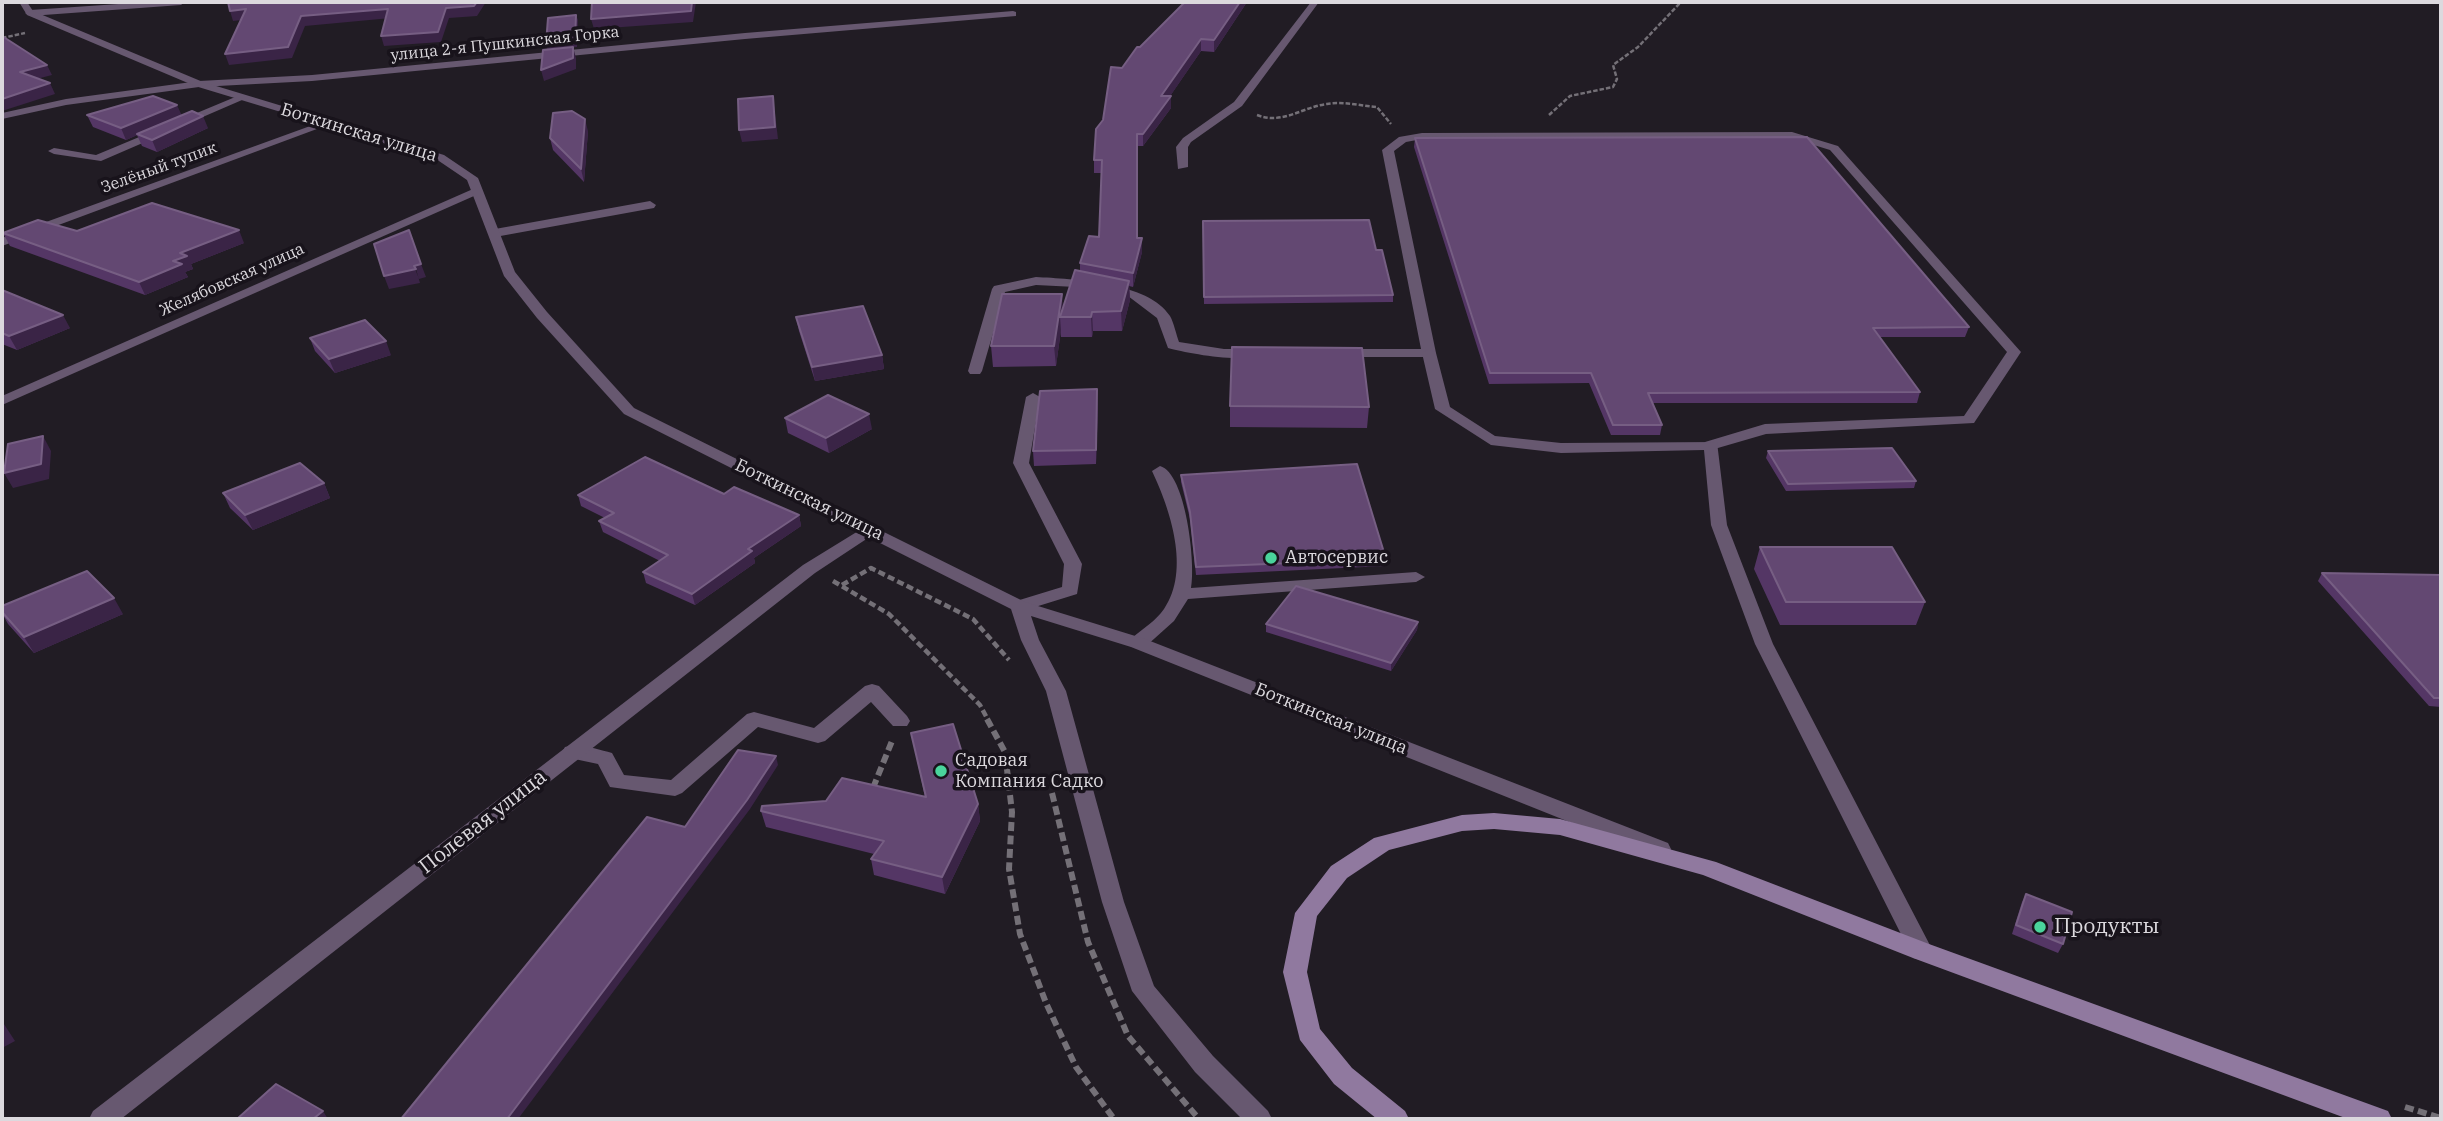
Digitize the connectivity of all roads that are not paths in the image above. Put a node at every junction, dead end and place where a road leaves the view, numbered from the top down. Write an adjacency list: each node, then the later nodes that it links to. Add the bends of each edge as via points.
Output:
1 (23, 2): 4 (street)
2 (181, 2): 4 (street)
3 (1315, 2): 13 (street, via 1238,104 1187,139 1182,147)
4 (30, 13): 6 (street, Боткинская улица)
5 (1013, 14): 6 (street, улица 2-я Пушкинская Горка, via 312,78)
6 (199, 84): 7 (street, Боткинская улица); 8 (street, улица 2-я Пушкинская Горка)
7 (244, 97): 9 (street, Боткинская улица); 11 (street)
8 (2, 116)
9 (328, 123): 14 (street, Боткинская улица, via 440,157 472,178); 17 (street, Зелёный тупик)
10 (54, 151): 11 (street)
11 (97, 159): 12 (street)
12 (118, 163)
13 (1182, 167)
14 (477, 192): 16 (street, Боткинская улица); 23 (street, Желябовская улица)
15 (650, 205): 16 (street)
16 (495, 233): 26 (street, Боткинская улица, via 509,273 629,411)
17 (2, 242)
18 (1265, 353): 21 (street, via 1224,353 1173,345 1163,316 1132,293 1036,281 999,289)
19 (1320, 353): 20 (street)
20 (1429, 353): 24 (street, via 1443,410 1491,440 1561,448); 24 (street, via 1388,150 1403,139 1436,135 1792,135 1834,148 2014,352 1969,420 1765,429)
21 (975, 371)
22 (1033, 397): 29 (street, via 1021,463 1073,564 1071,590)
23 (2, 401)
24 (1711, 445): 34 (street, via 1719,525 1764,644)
25 (1160, 471): 28 (street, via 1182,533)
26 (868, 530): 29 (street, Боткинская улица); 32 (street, Полевая улица, via 809,569)
27 (1416, 577): 28 (street)
28 (1181, 594): 30 (street, via 1171,614)
29 (1019, 606): 30 (street, Боткинская улица); 36 (street, via 1056,691 1113,902 1144,991 1204,1064)
30 (1138, 643): 33 (street, Боткинская улица)
31 (900, 720): 32 (street, via 872,691 818,736 754,719 675,788 617,782 605,758)
32 (572, 752): 35 (street, Полевая улица)
33 (1709, 869): 34 (main road); 37 (main road, via 1560,827 1494,821 1462,823 1382,844 1339,872 1306,913 1295,972 1306,1021 1309,1033 1343,1076)
34 (1921, 951): 38 (main road)
35 (102, 1119)
36 (1259, 1119)
37 (1396, 1119)
38 (2379, 1119)

